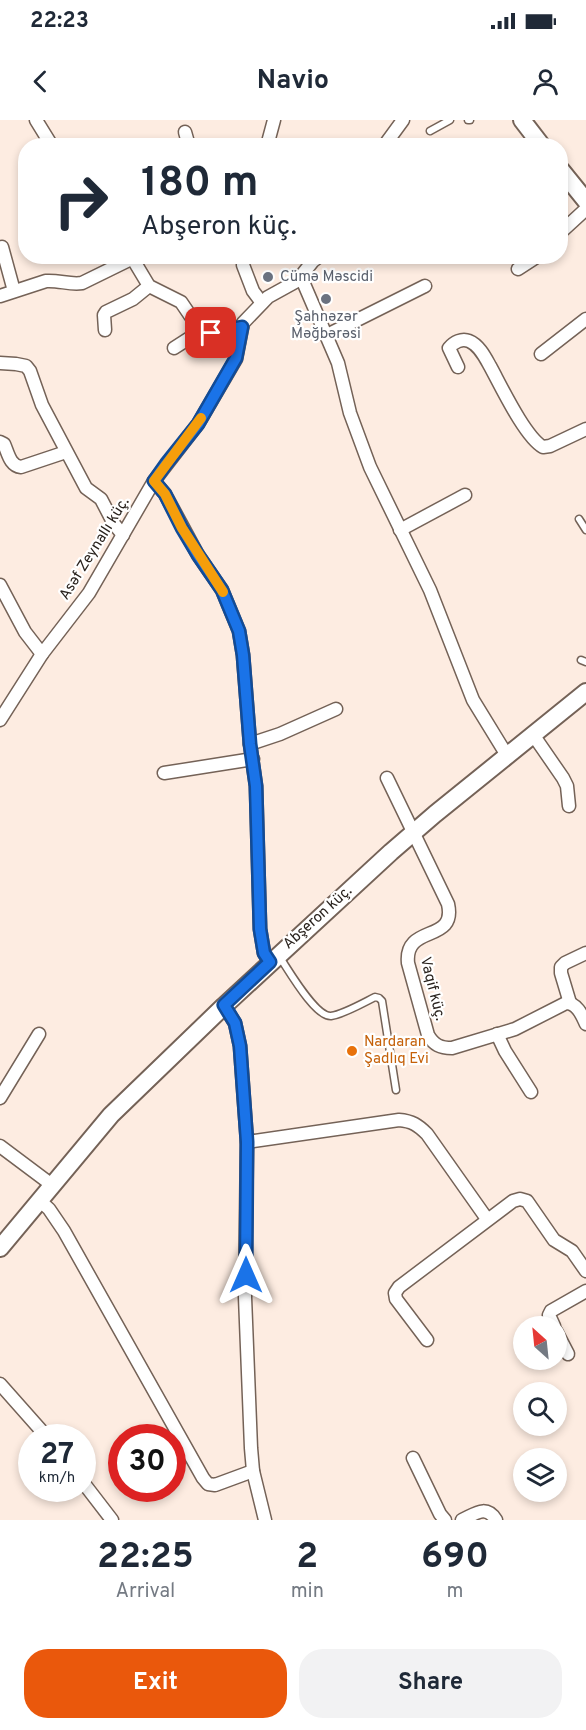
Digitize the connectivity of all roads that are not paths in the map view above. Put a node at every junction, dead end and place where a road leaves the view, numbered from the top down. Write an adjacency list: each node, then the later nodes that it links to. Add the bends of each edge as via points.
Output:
1 (36, 120): 8 (street)
2 (274, 120): 10 (street)
3 (403, 120): 11 (street)
4 (450, 120): 6 (lane)
5 (526, 121): 12 (main road)
6 (430, 131)
7 (185, 132): 9 (street)
8 (47, 138)
9 (187, 138)
10 (269, 138)
11 (390, 138)
12 (537, 138)
13 (568, 179): 14 (main road)
14 (586, 201)
15 (586, 209): 16 (street)
16 (568, 226)
17 (2, 247): 27 (street)
18 (119, 264): 27 (street, via 82,283 54,280)
19 (137, 264): 25 (street)
20 (243, 264): 29 (street)
21 (311, 264): 24 (street, Asəf Zeynallı küç.)
22 (526, 264): 23 (street)
23 (518, 269)
24 (301, 277): 29 (street, Asəf Zeynallı küç.); 34 (street)
25 (149, 286): 32 (street, via 106,312); 33 (street, via 181,302)
26 (425, 286): 34 (street)
27 (14, 291): 28 (street)
28 (0, 296)
29 (262, 303): 31 (street, Asəf Zeynallı küç.)
30 (586, 319): 36 (street)
31 (242, 327): 33 (street, via 211,333); 42 (street, Asəf Zeynallı küç., via 236,358 198,424)
32 (105, 330)
33 (202, 330): 35 (street)
34 (327, 335): 45 (street, via 350,413)
35 (174, 348)
36 (541, 354)
37 (0, 363): 41 (street, via 26,366 30,371)
38 (458, 367): 39 (street, via 449,348 462,340 471,341 481,351 519,418 543,447)
39 (586, 429)
40 (0, 442): 41 (street, via 16,467)
41 (66, 452): 47 (street, via 86,488 101,499)
42 (154, 481): 47 (street, Asəf Zeynallı küç.); 54 (street, via 222,590 239,631)
43 (465, 495): 45 (street)
44 (579, 519): 46 (lane)
45 (400, 530): 55 (street, via 430,590 473,700)
46 (586, 530)
47 (123, 534): 49 (street, Asəf Zeynallı küç., via 89,593)
48 (0, 585): 49 (street, via 25,632)
49 (42, 654): 52 (street, Asəf Zeynallı küç.)
50 (586, 692): 53 (main road, Abşeron küç.)
51 (336, 709): 54 (street)
52 (0, 720)
53 (534, 736): 55 (main road, Abşeron küç.); 59 (street, via 563,778)
54 (250, 744): 56 (street)
55 (508, 757): 60 (main road, Abşeron küç.)
56 (253, 759): 57 (street); 62 (street, via 260,929 264,953)
57 (164, 773)
58 (387, 778): 60 (street)
59 (569, 806)
60 (414, 832): 62 (main road, Abşeron küç.); 67 (street, Vaqif küç., via 450,914 443,927 414,942 407,954 428,1035 441,1048 452,1048)
61 (586, 953): 63 (street, via 561,967)
62 (274, 958): 64 (main road, Abşeron küç.); 68 (lane, via 326,1016 375,997 382,1001)
63 (570, 1003): 65 (street); 67 (street, Vaqif küç.)
64 (224, 1005): 71 (street, via 235,1023 240,1046); 73 (main road, Abşeron küç., via 111,1114)
65 (586, 1024)
66 (39, 1034): 70 (street)
67 (497, 1034): 69 (street)
68 (396, 1090)
69 (531, 1092)
70 (0, 1098)
71 (247, 1142): 75 (street, via 410,1121 427,1134); 84 (street, via 245,1297)
72 (0, 1146): 73 (street)
73 (52, 1185): 74 (main road, Abşeron küç.)
74 (39, 1200): 76 (main road, Abşeron küç.); 84 (street, via 64,1230 203,1478 214,1485)
75 (487, 1219): 77 (street, via 513,1201 527,1201 554,1240 572,1251); 80 (street, via 395,1293)
76 (0, 1248)
77 (586, 1271)
78 (586, 1291): 79 (street, via 551,1311)
79 (549, 1316)
80 (427, 1340)
81 (0, 1384): 82 (street)
82 (35, 1424)
83 (413, 1458): 88 (street)
84 (253, 1471): 87 (street)
85 (96, 1497): 86 (street)
86 (112, 1520)
87 (265, 1520)
88 (445, 1520)
89 (462, 1520): 90 (street, via 482,1510)
90 (496, 1520)

